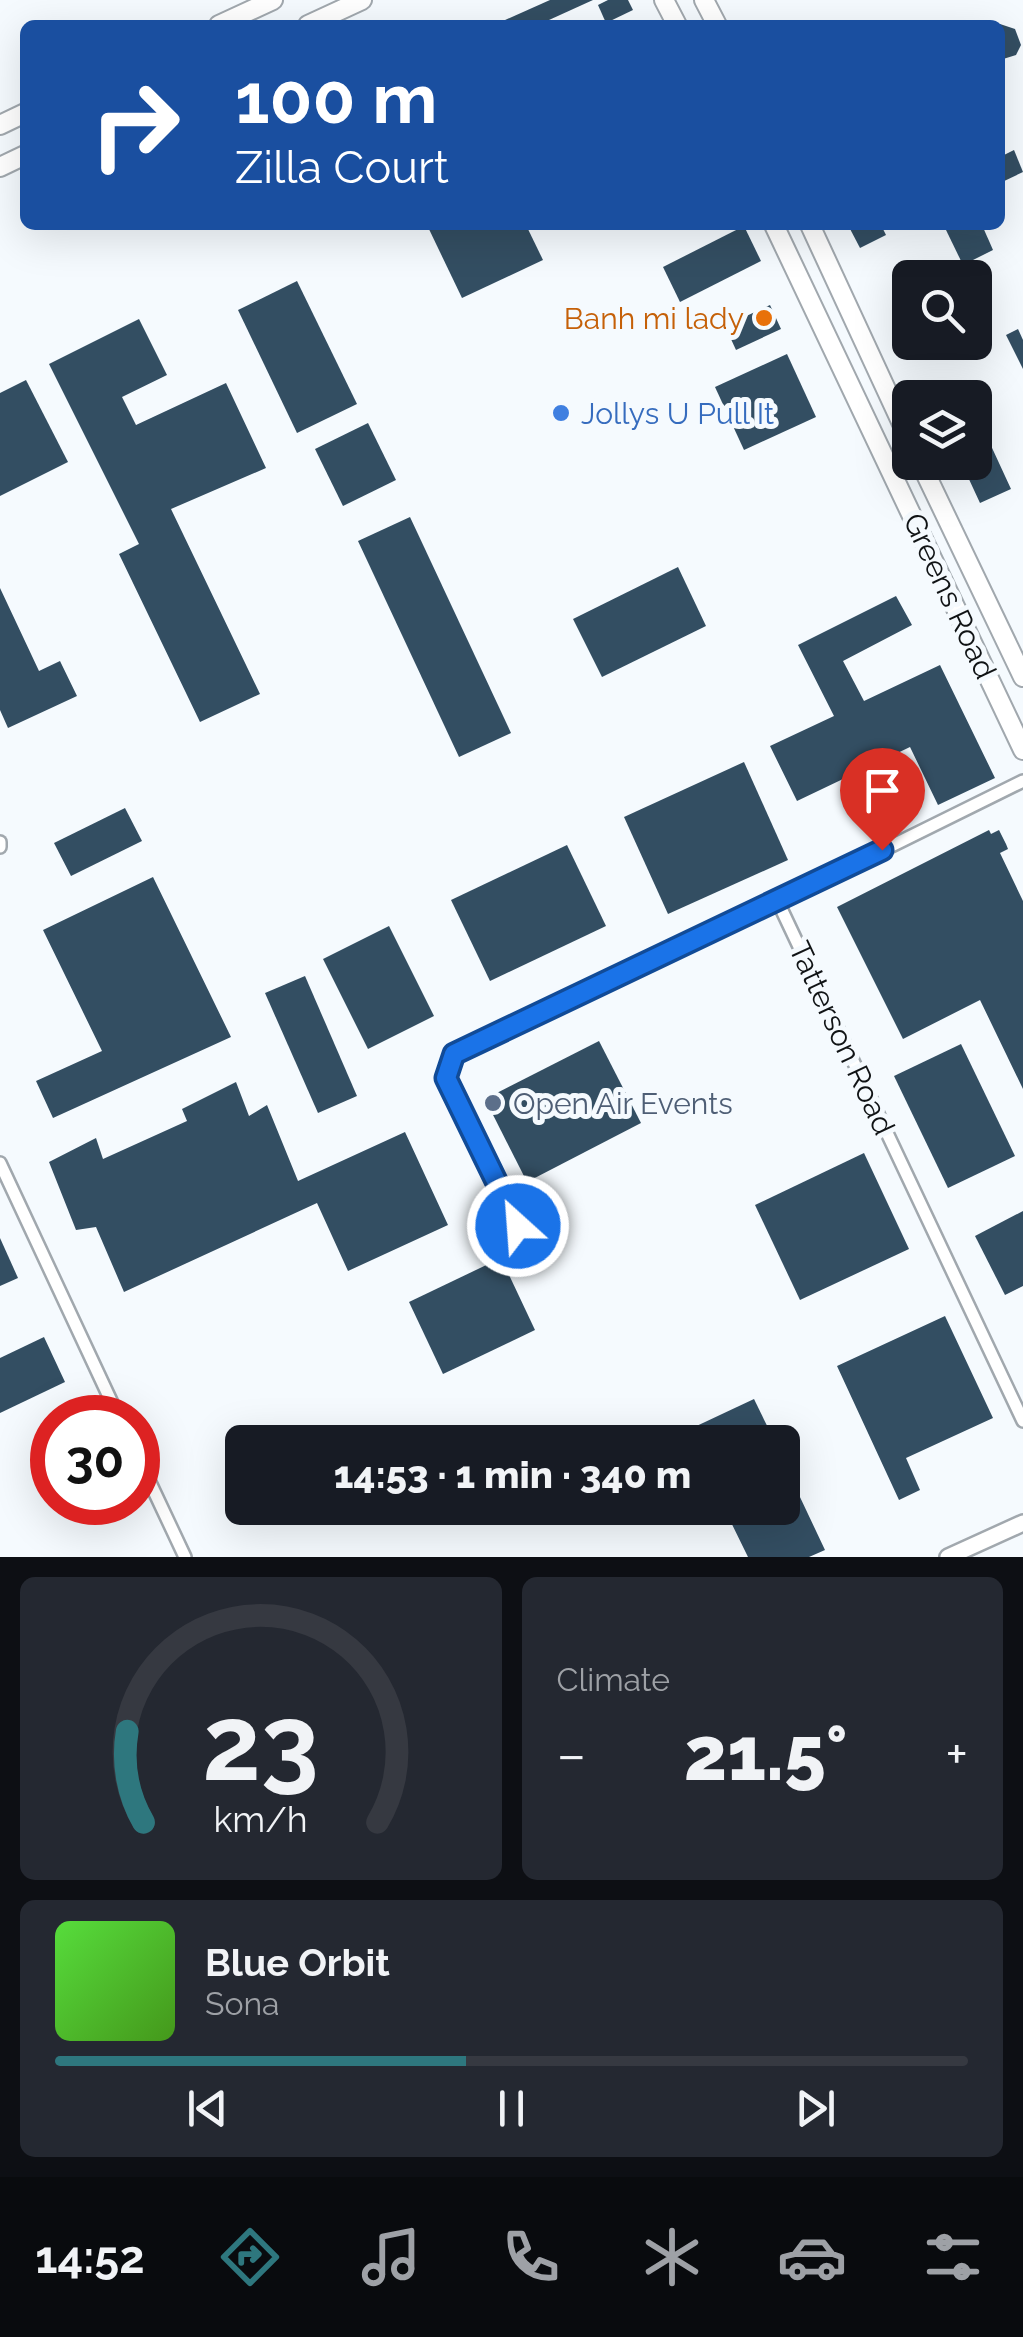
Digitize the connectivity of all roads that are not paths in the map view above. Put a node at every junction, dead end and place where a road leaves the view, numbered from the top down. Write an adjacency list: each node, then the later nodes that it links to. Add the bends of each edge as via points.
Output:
1 (273, 0): 3 (main road)
2 (362, 0): 4 (main road)
3 (230, 20)
4 (319, 20)
5 (776, 230): 10 (main road, Greens Road)
6 (812, 230): 7 (main road)
7 (892, 402)
8 (929, 480): 9 (main road, Greens Road)
9 (1023, 677)
10 (1023, 750)
11 (1023, 781): 12 (street)
12 (778, 902): 14 (street, via 454,1054 446,1078); 16 (street, Tatterson Road)
13 (0, 1163): 15 (street)
14 (518, 1226)
15 (108, 1395)
16 (1023, 1421)
17 (160, 1505): 19 (street)
18 (1023, 1523): 20 (main road)
19 (184, 1557)
20 (948, 1557)

